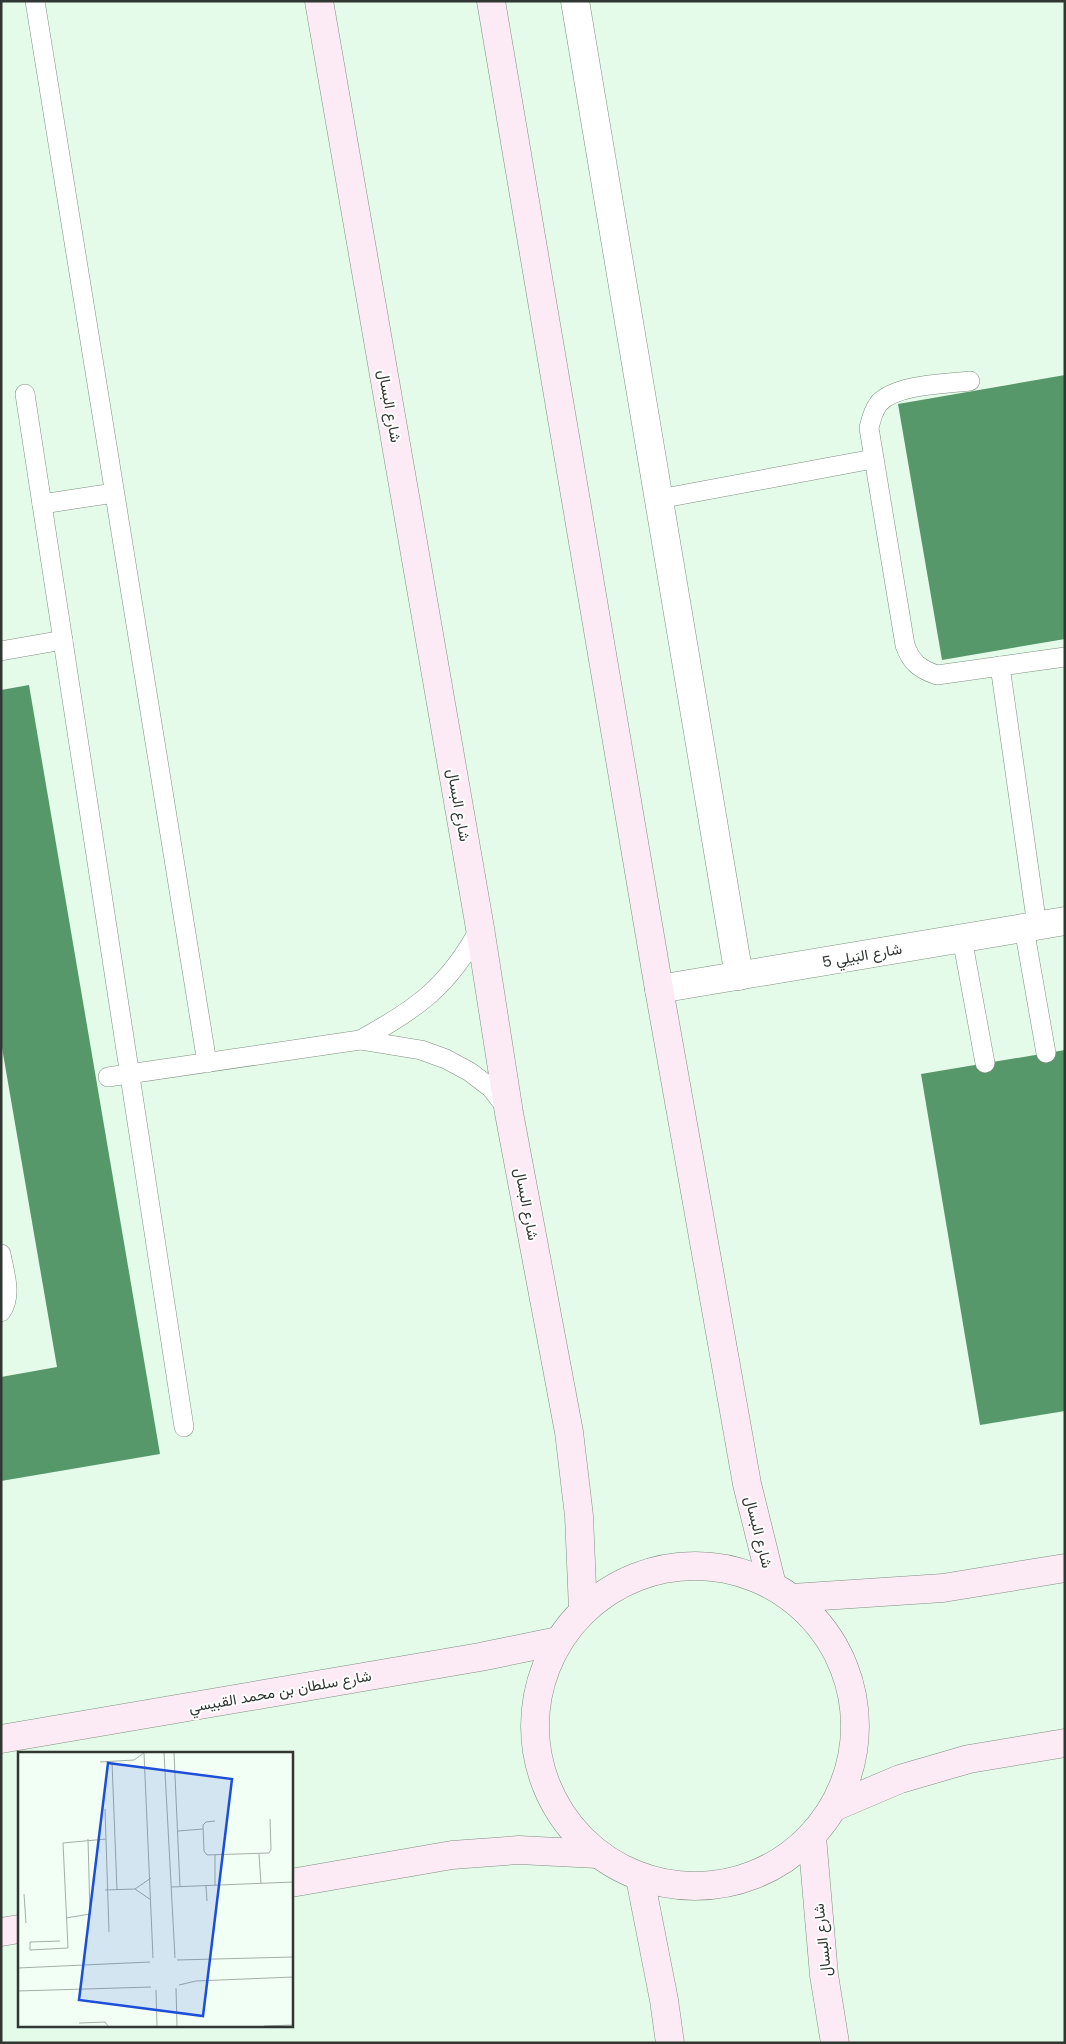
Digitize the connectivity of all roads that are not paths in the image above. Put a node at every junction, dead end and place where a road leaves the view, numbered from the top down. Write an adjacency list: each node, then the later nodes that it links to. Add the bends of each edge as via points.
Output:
1 (35, 1): 9 (lane)
2 (304, 1): 5 (lane)
3 (491, 1): 21 (street, شارع البسال)
4 (575, 1): 10 (street)
5 (321, 11): 18 (street, شارع البسال)
6 (970, 381): 8 (lane, via 903,390 890,395 872,415 869,428)
7 (25, 394): 11 (lane)
8 (873, 459): 10 (lane); 15 (lane, via 909,656 916,665 937,675)
9 (114, 493): 11 (lane); 24 (lane)
10 (659, 499): 20 (street)
11 (42, 504): 12 (lane)
12 (63, 640): 13 (lane); 26 (lane)
13 (1, 651)
14 (1065, 657): 15 (lane)
15 (1000, 666): 17 (lane)
16 (1065, 921): 17 (street, شارع البَيلِي 5)
17 (1030, 927): 19 (street, شارع البَيلِي 5); 23 (lane)
18 (480, 928): 22 (lane, via 453,972 434,992 414,1008); 28 (street, شارع البسال)
19 (962, 938): 20 (street, شارع البَيلِي 5); 25 (lane)
20 (739, 976): 21 (street, شارع البَيلِي 5)
21 (659, 989): 33 (street, شارع البسال, via 747,1484)
22 (360, 1040): 24 (lane); 28 (lane, via 422,1050 446,1059 491,1088)
23 (1046, 1053)
24 (207, 1063): 26 (lane)
25 (985, 1063)
26 (130, 1074): 27 (lane); 31 (lane)
27 (108, 1077)
28 (509, 1112): 34 (street, شارع البسال, via 569,1432 579,1516)
29 (1, 1254): 30 (lane, via 7,1292)
30 (1, 1312)
31 (184, 1427)
32 (1065, 1568): 33 (street, via 944,1588)
33 (782, 1592): 34 (street, via 750,1575 706,1566 661,1569 619,1584); 38 (street, via 810,1614 836,1648 852,1688 856,1731 849,1773)
34 (583, 1610): 35 (street)
35 (558, 1640): 36 (street, شارع سلطان بن محمد القبيسي, via 462,1660); 40 (street, via 536,1696 536,1754 557,1810)
36 (1, 1739)
37 (1065, 1743): 38 (street, via 969,1759 900,1779)
38 (834, 1807): 39 (street)
39 (812, 1837): 41 (street, via 784,1860 738,1881 689,1886); 46 (street, شارع البسال, via 824,1975)
40 (597, 1854): 41 (street); 42 (street, via 519,1850 452,1855)
41 (640, 1878): 45 (street)
42 (292, 1883)
43 (18, 1929): 44 (street)
44 (1, 1932)
45 (670, 2043)
46 (835, 2043)

